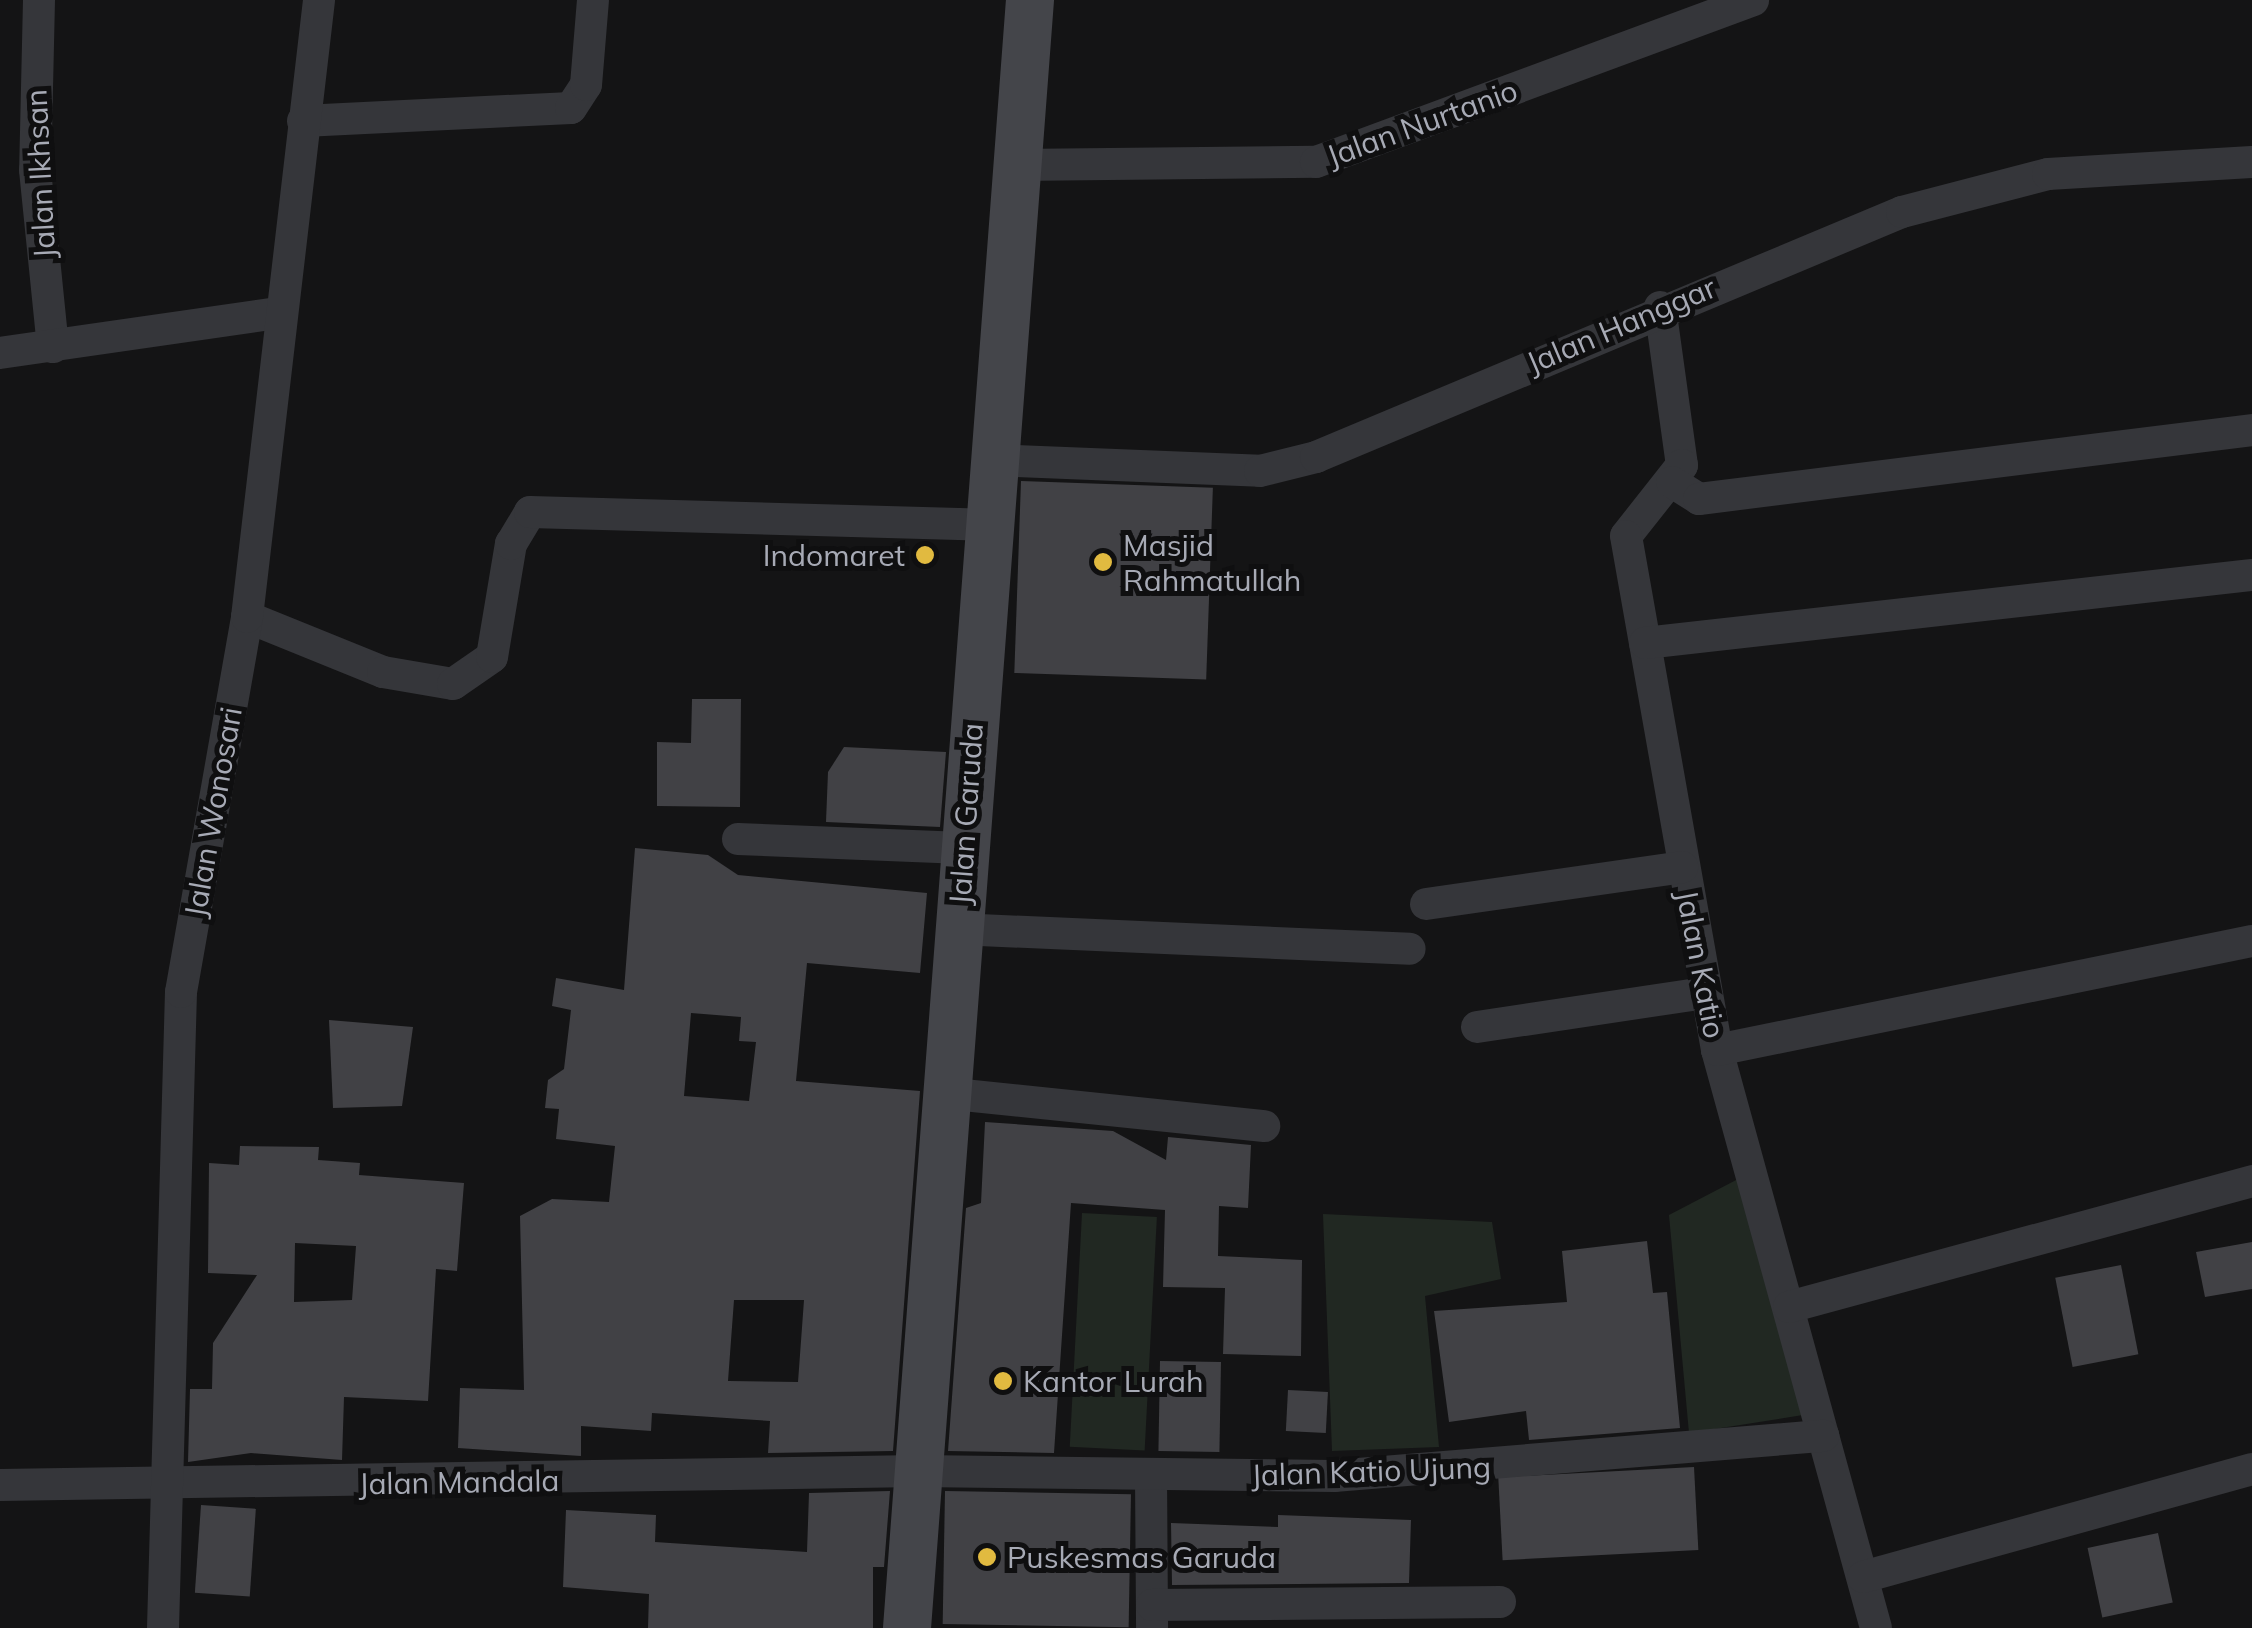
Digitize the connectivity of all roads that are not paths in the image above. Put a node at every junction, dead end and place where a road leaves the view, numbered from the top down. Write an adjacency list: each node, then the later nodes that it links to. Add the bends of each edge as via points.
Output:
1 (40, 0): 11 (street, Jalan Ikhsan, via 36,170)
2 (319, 0): 6 (street, Jalan Wonosari)
3 (593, 0): 6 (street, via 586,85 571,108)
4 (1030, 0): 7 (street, Jalan Garuda)
5 (1754, 0): 7 (street, Jalan Nurtanio, via 1316,162)
6 (304, 121): 10 (street, Jalan Wonosari)
7 (1015, 164): 14 (street, Jalan Garuda)
8 (2247, 170): 9 (street, Jalan Hanggar, via 2048,174 1902,212)
9 (1660, 307): 14 (street, Jalan Hanggar, via 1316,457 1260,471); 15 (street, via 1683,449)
10 (279, 313): 11 (street); 18 (street, Jalan Wonosari)
11 (53, 347): 12 (street)
12 (0, 353)
13 (2252, 430): 15 (street, via 1700,499)
14 (991, 460): 16 (street, Jalan Garuda)
15 (1672, 482): 19 (street, Jalan Katio, via 1626,536)
16 (986, 525): 18 (street, via 530,512 511,544 492,657 453,684 383,672); 21 (street, Jalan Garuda)
17 (2252, 575): 19 (street)
18 (247, 617): 39 (street, Jalan Wonosari, via 181,992)
19 (1645, 643): 22 (street, Jalan Katio)
20 (738, 839): 21 (street)
21 (964, 848): 24 (street, Jalan Garuda)
22 (1682, 866): 23 (street); 27 (street, Jalan Katio)
23 (1426, 904)
24 (957, 929): 26 (street); 30 (street, Jalan Garuda)
25 (2252, 941): 29 (street)
26 (1410, 948)
27 (1705, 993): 28 (street); 29 (street, Jalan Katio)
28 (1477, 1027)
29 (1717, 1050): 33 (street, Jalan Katio)
30 (944, 1093): 31 (street); 36 (street, Jalan Garuda)
31 (1264, 1126)
32 (2252, 1182): 33 (street)
33 (1789, 1306): 34 (street, Jalan Katio)
34 (1823, 1436): 37 (street, Jalan Katio Ujung, via 1473,1469); 40 (street, Jalan Katio)
35 (2252, 1469): 40 (street)
36 (918, 1471): 37 (street, Jalan Katio Ujung); 39 (street, Jalan Mandala); 44 (street, Jalan Garuda)
37 (1151, 1475): 42 (street)
38 (0, 1485): 39 (street, Jalan Mandala)
39 (170, 1488): 43 (street, Jalan Wonosari)
40 (1863, 1577): 45 (street, Jalan Katio)
41 (1500, 1602): 42 (street)
42 (1152, 1617)
43 (162, 1628)
44 (906, 1628)
45 (1876, 1628)

